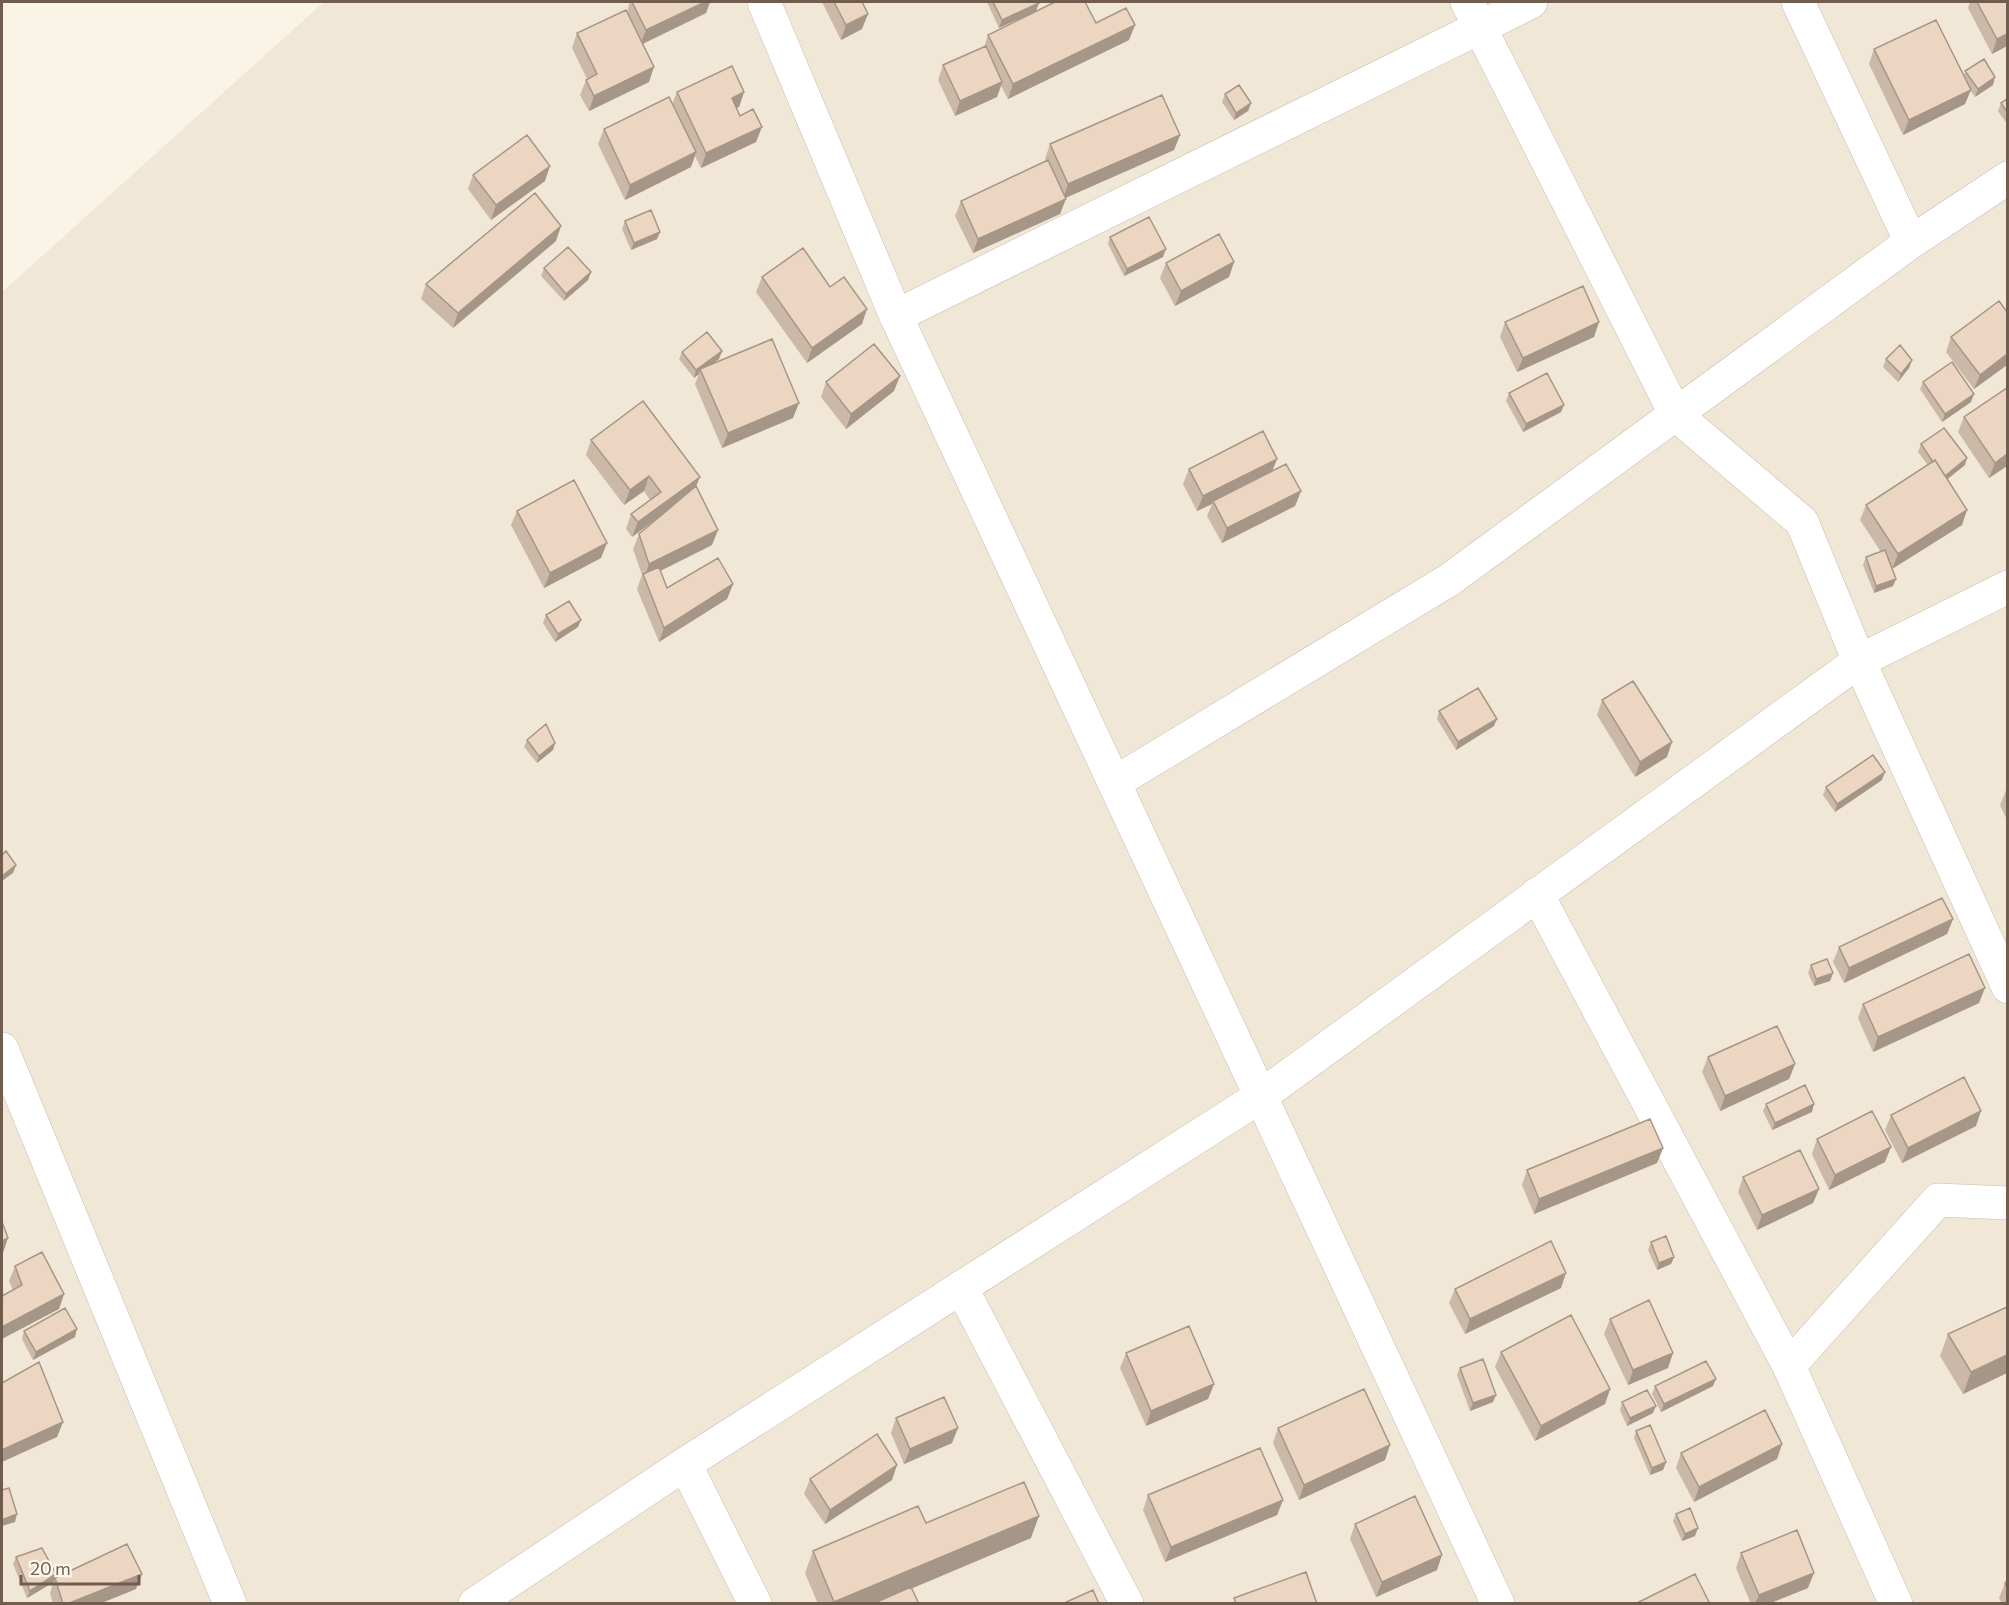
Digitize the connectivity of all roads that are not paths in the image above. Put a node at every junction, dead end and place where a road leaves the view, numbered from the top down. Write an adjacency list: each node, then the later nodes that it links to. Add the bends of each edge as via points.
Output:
1 (764, 2): 7 (street)
2 (1531, 2): 4 (street)
3 (1798, 2): 6 (street)
4 (1473, 14): 7 (street); 8 (street)
5 (2007, 178): 6 (street)
6 (1911, 242): 8 (street)
7 (896, 316): 11 (street)
8 (1676, 415): 10 (street, via 1802,522); 11 (street, via 1449,580)
9 (2007, 587): 10 (street)
10 (1859, 661): 12 (street); 13 (street)
11 (1114, 783): 15 (street)
12 (1537, 894): 15 (street); 18 (street)
13 (2007, 987)
14 (2, 1049): 20 (street)
15 (1261, 1096): 17 (street); 24 (street)
16 (2007, 1203): 18 (street, via 1938,1200)
17 (961, 1287): 19 (street); 23 (street)
18 (1789, 1366): 25 (street)
19 (685, 1464): 21 (street); 22 (street)
20 (230, 1604)
21 (475, 1604)
22 (755, 1604)
23 (1127, 1604)
24 (1498, 1604)
25 (1896, 1604)

